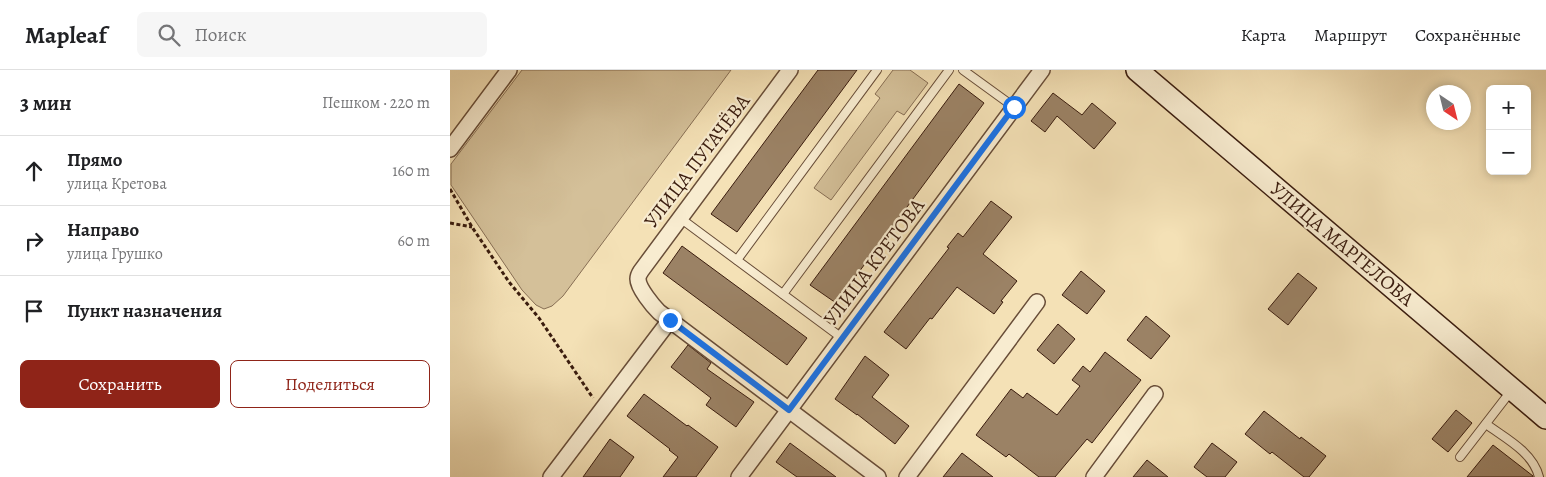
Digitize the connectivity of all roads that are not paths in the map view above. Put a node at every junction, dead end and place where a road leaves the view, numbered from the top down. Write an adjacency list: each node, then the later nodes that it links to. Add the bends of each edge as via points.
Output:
1 (509, 70): 9 (street)
2 (790, 70): 10 (street, УЛИЦА ПУГАЧЁВА)
3 (878, 70): 11 (lane)
4 (949, 70): 12 (lane)
5 (963, 70): 8 (lane)
6 (1042, 70): 8 (street, УЛИЦА КРЕТОВА)
7 (1137, 70): 16 (street, УЛИЦА МАРГЕЛОВА)
8 (1014, 107): 15 (street, УЛИЦА КРЕТОВА)
9 (450, 149)
10 (680, 218): 11 (lane); 14 (street, УЛИЦА ПУГАЧЁВА, via 638,277 639,285 652,304)
11 (737, 260): 12 (lane)
12 (783, 294): 15 (lane)
13 (1037, 302): 25 (street)
14 (670, 320): 18 (street); 22 (street)
15 (842, 338): 18 (street, УЛИЦА КРЕТОВА)
16 (1512, 389): 19 (street, УЛИЦА МАРГЕЛОВА); 20 (lane)
17 (1154, 394): 26 (street)
18 (789, 410): 23 (street, УЛИЦА КРЕТОВА); 24 (street)
19 (1546, 418)
20 (1486, 424): 21 (lane); 27 (lane, via 1522,450 1537,469)
21 (1460, 457)
22 (552, 477)
23 (739, 477)
24 (878, 477)
25 (907, 477)
26 (1094, 477)
27 (1539, 477)

